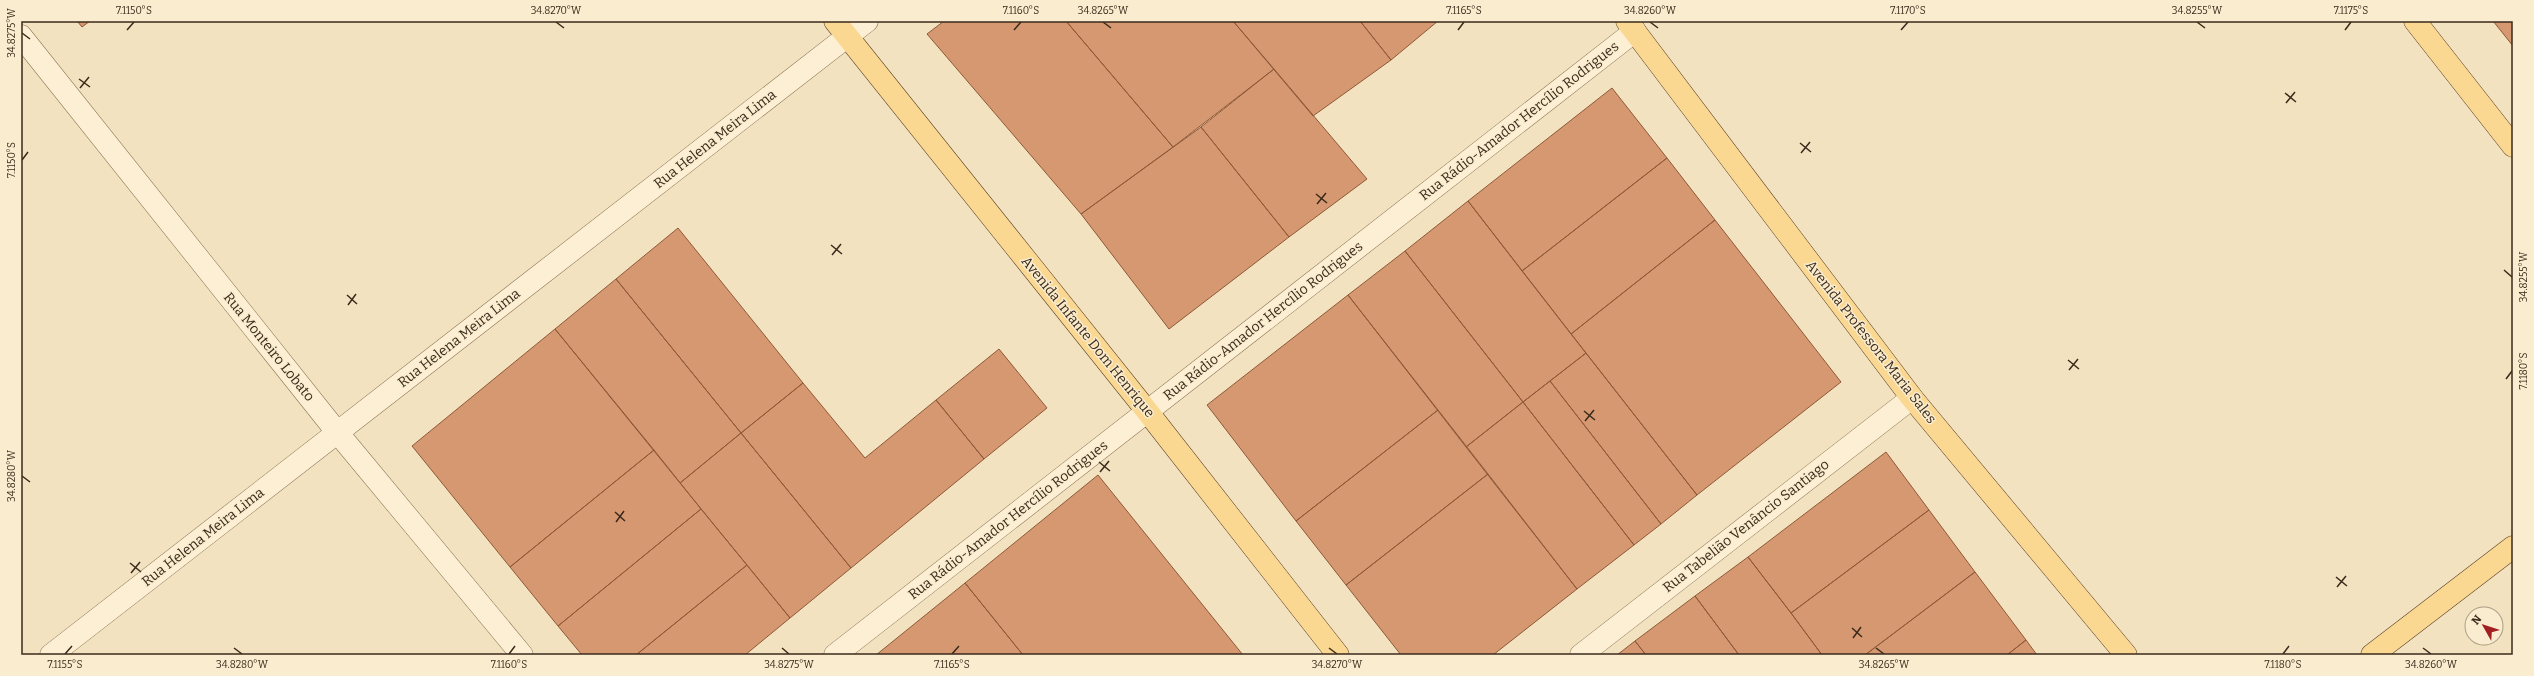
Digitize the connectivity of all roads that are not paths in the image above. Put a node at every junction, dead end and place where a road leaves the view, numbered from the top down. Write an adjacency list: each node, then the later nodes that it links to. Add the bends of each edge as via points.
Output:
1 (867, 21): 4 (street, Rua Helena Meira Lima)
2 (2415, 21): 6 (main road)
3 (1631, 26): 7 (main road, Avenida Professora Maria Sales); 8 (street, Rua Rádio-Amador Hercílio Rodrigues)
4 (841, 29): 8 (main road, Avenida Infante Dom Henrique); 9 (street, Rua Helena Meira Lima)
5 (21, 36): 9 (street, Rua Monteiro Lobato)
6 (2513, 146)
7 (1912, 398): 15 (street, Rua Tabelião Venâncio Santiago); 16 (main road, Avenida Professora Maria Sales)
8 (1147, 411): 13 (street, Rua Rádio-Amador Hercílio Rodrigues); 14 (main road, Avenida Infante Dom Henrique)
9 (337, 432): 11 (street, Rua Helena Meira Lima); 12 (street, Rua Monteiro Lobato)
10 (2513, 547): 17 (main road)
11 (51, 655)
12 (522, 655)
13 (835, 655)
14 (1338, 655)
15 (1581, 655)
16 (2126, 655)
17 (2372, 655)

